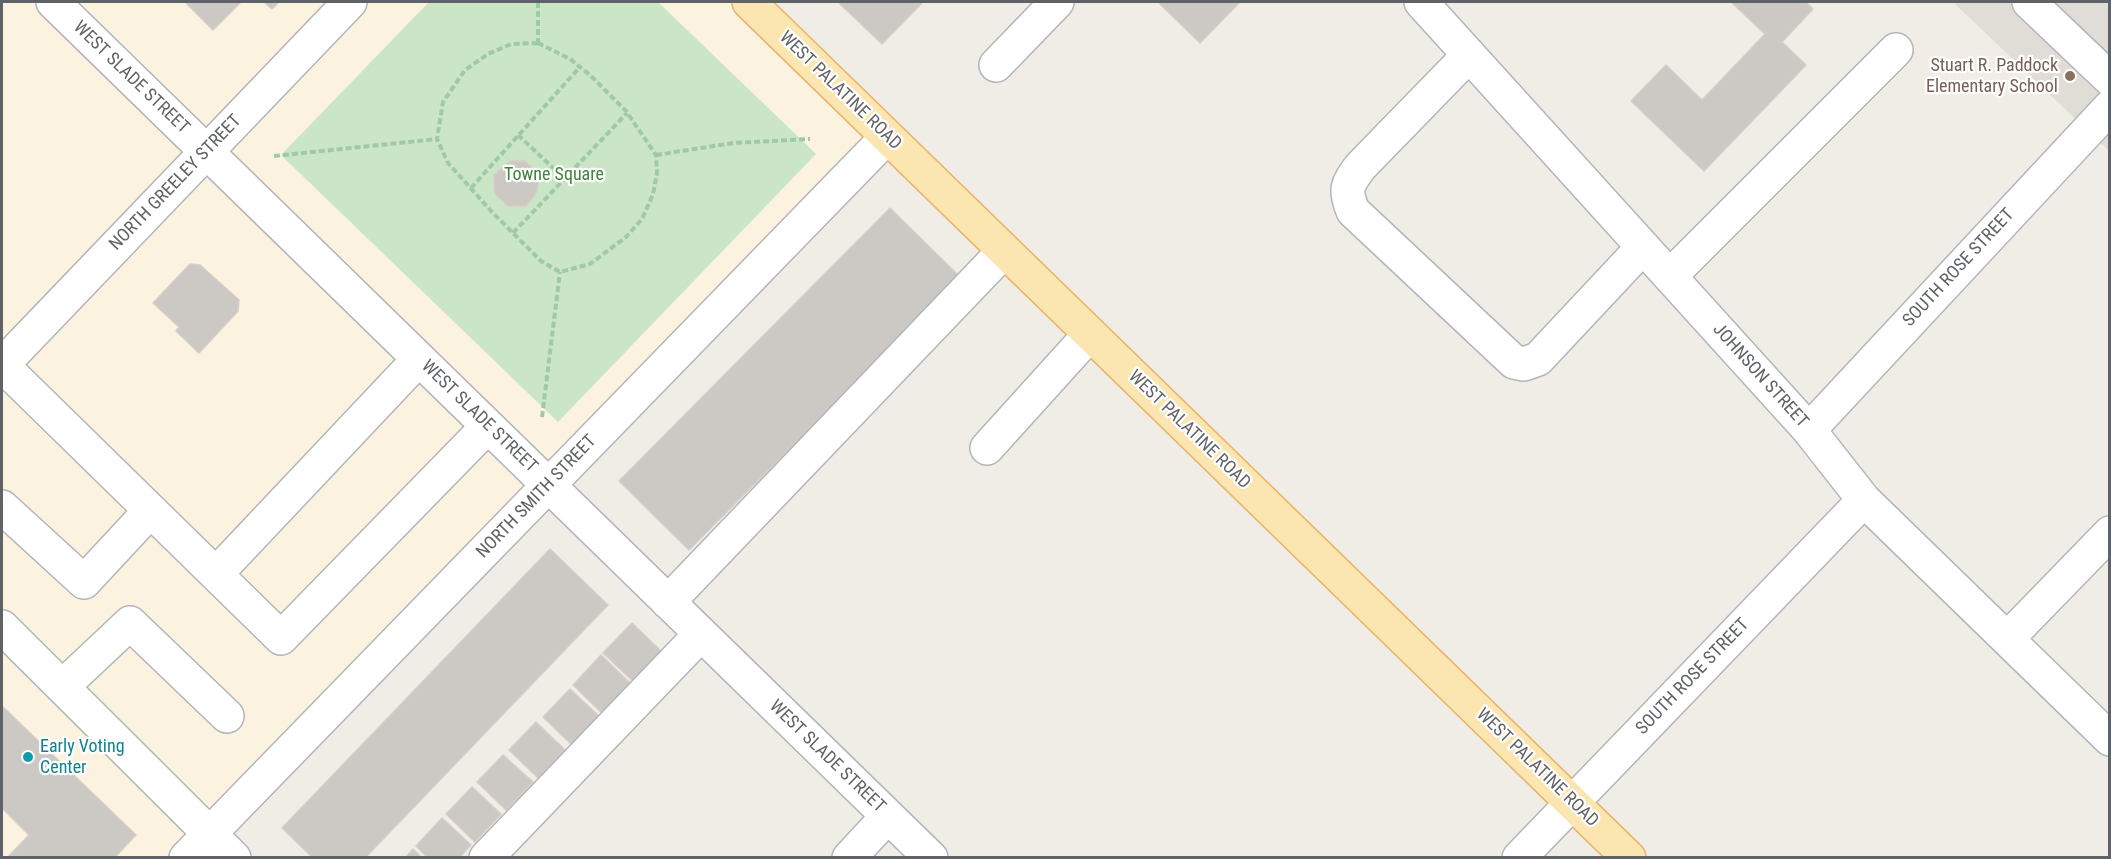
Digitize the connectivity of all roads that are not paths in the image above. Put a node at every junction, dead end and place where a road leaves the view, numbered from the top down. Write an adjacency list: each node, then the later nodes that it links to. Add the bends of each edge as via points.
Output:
1 (53, 2): 13 (street, WEST SLADE STREET)
2 (350, 2): 13 (street, NORTH GREELEY STREET)
3 (749, 2): 12 (main road, WEST PALATINE ROAD)
4 (1058, 2): 9 (street)
5 (1421, 2): 8 (street, JOHNSON STREET)
6 (2029, 2): 10 (street)
7 (1896, 50): 16 (street)
8 (1469, 55): 14 (street, JOHNSON STREET); 14 (street, via 1348,183 1347,196 1353,211 1514,362 1524,364 1538,359)
9 (996, 65)
10 (2109, 79)
11 (2109, 107): 21 (street, SOUTH ROSE STREET)
12 (887, 137): 15 (main road, WEST PALATINE ROAD); 23 (street, NORTH SMITH STREET)
13 (206, 151): 18 (street, WEST SLADE STREET); 19 (street, NORTH GREELEY STREET)
14 (1643, 247): 16 (street, JOHNSON STREET)
15 (1004, 251): 17 (main road, WEST PALATINE ROAD); 29 (street)
16 (1670, 276): 21 (street, JOHNSON STREET)
17 (1090, 334): 22 (street); 36 (main road, WEST PALATINE ROAD)
18 (419, 359): 20 (street, WEST SLADE STREET); 28 (street)
19 (2, 365): 26 (street)
20 (488, 426): 23 (street, WEST SLADE STREET); 28 (street, via 281,638)
21 (1809, 430): 24 (street, JOHNSON STREET)
22 (987, 448)
23 (548, 485): 29 (street, WEST SLADE STREET); 38 (street, NORTH SMITH STREET)
24 (1864, 500): 32 (street, JOHNSON STREET); 36 (street, SOUTH ROSE STREET)
25 (2, 507): 26 (street, via 84,582)
26 (150, 511): 28 (street)
27 (2109, 533): 32 (street)
28 (216, 574)
29 (668, 602): 31 (street, WEST SLADE STREET)
30 (2, 627): 33 (street)
31 (701, 634): 37 (street, WEST SLADE STREET); 41 (street)
32 (2007, 639): 35 (street, JOHNSON STREET)
33 (62, 687): 34 (street, via 130,623); 38 (street)
34 (227, 716)
35 (2109, 739)
36 (1571, 801): 44 (street, SOUTH ROSE STREET); 45 (main road, WEST PALATINE ROAD)
37 (888, 816): 42 (street); 43 (street, WEST SLADE STREET)
38 (209, 834): 39 (street, NORTH SMITH STREET); 40 (street)
39 (186, 858)
40 (234, 858)
41 (486, 858)
42 (849, 858)
43 (931, 858)
44 (1519, 858)
45 (1629, 858)

